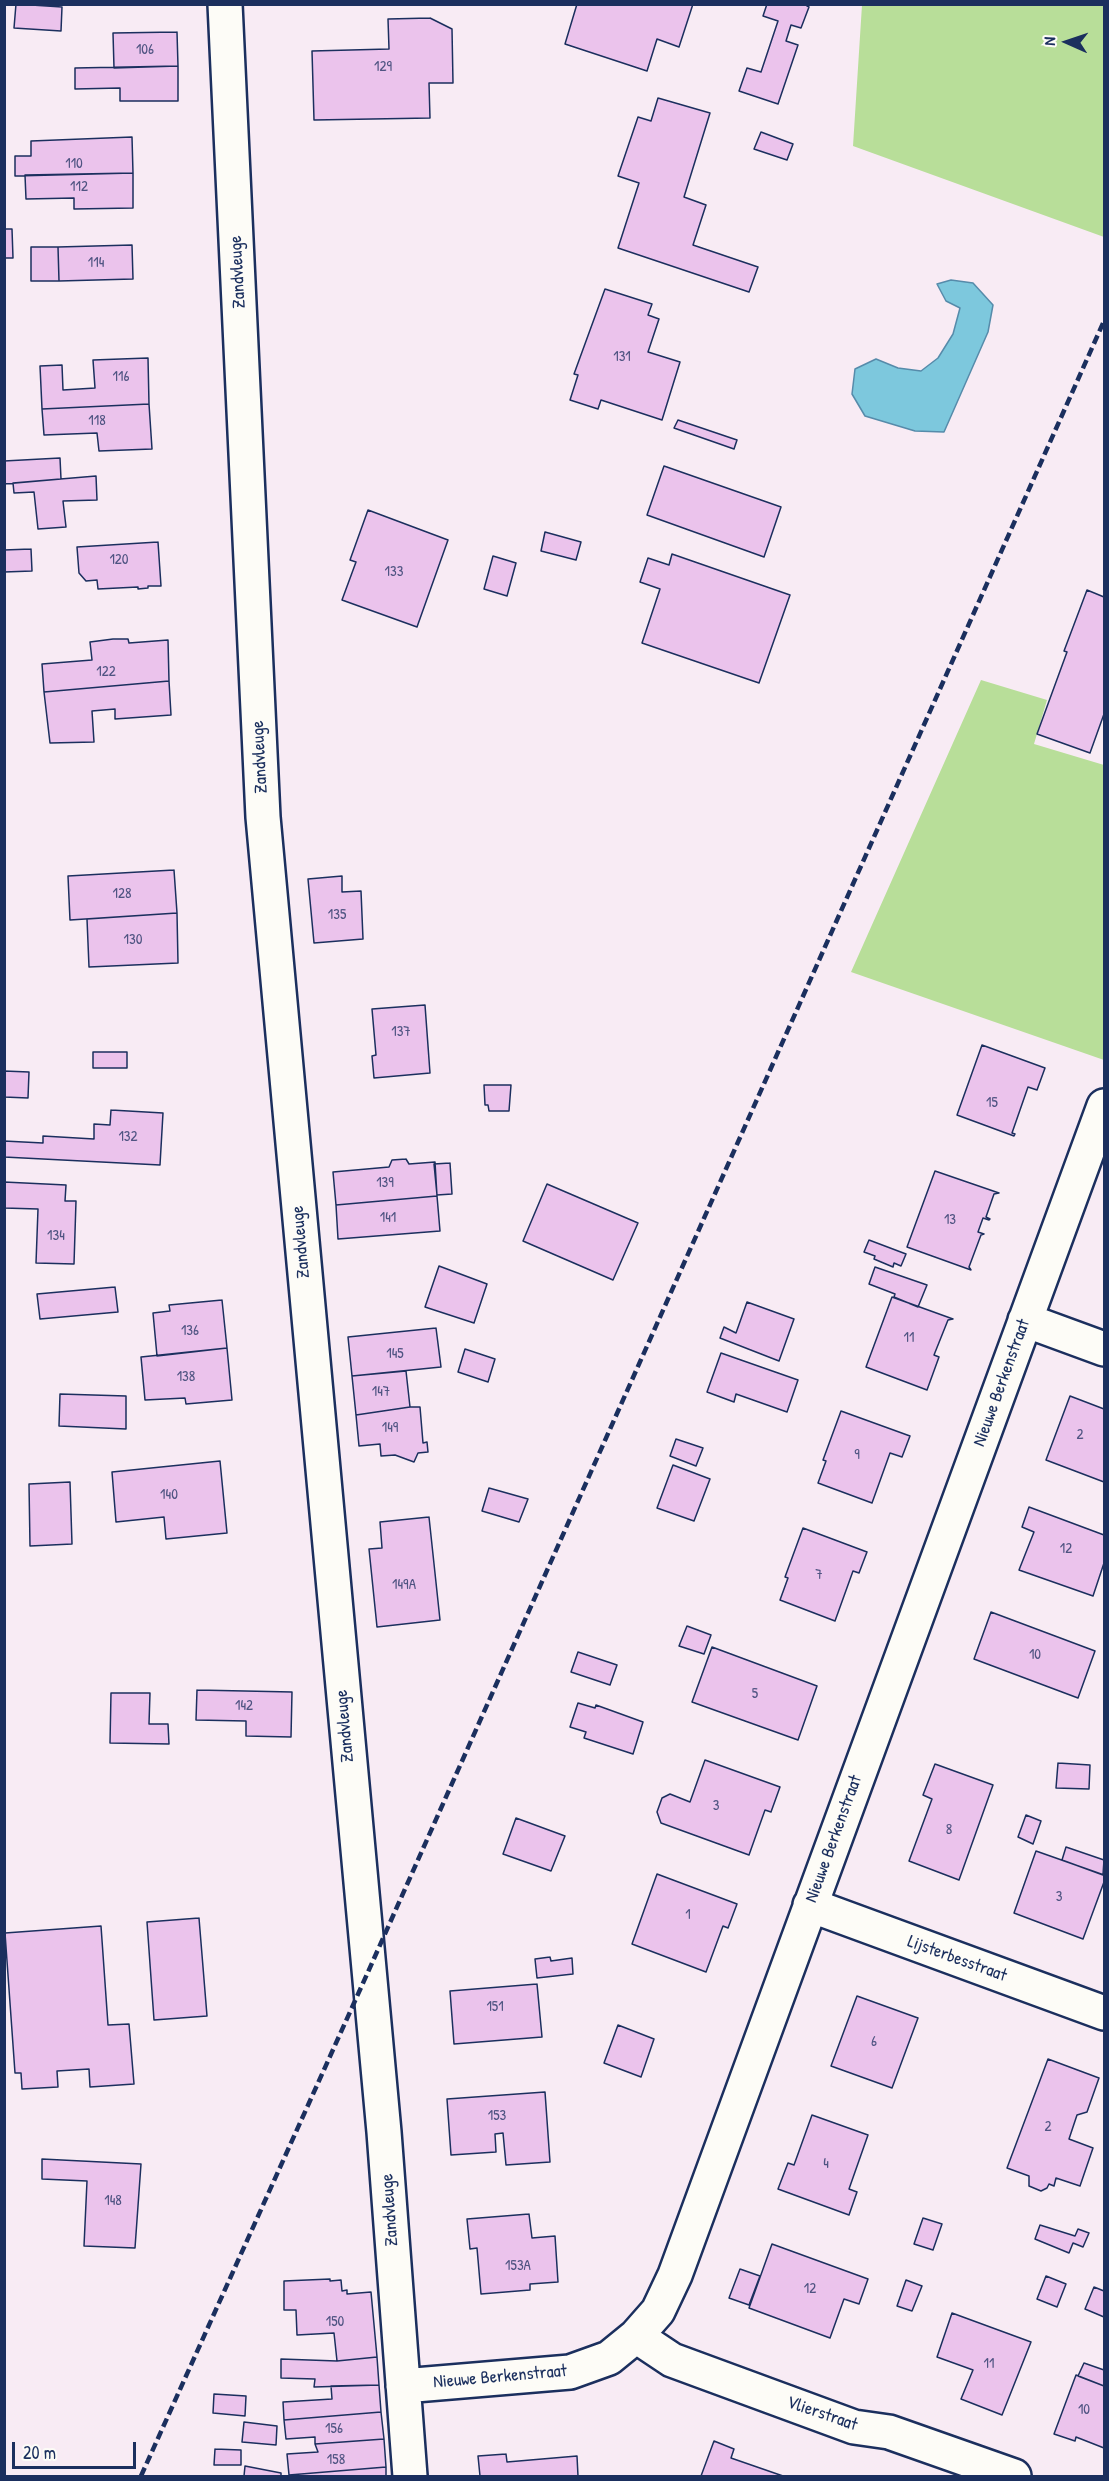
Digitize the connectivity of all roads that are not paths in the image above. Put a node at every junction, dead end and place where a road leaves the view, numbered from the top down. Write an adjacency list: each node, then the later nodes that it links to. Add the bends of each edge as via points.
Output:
1 (225, 4): 8 (street, Zandvleuge, via 263,817 384,2132)
2 (1104, 1106): 3 (street, Nieuwe Berkenstraat)
3 (1025, 1320): 4 (street); 5 (street, Nieuwe Berkenstraat)
4 (1104, 1349)
5 (810, 1905): 6 (street, Lijsterbesstraat); 7 (street, Nieuwe Berkenstraat, via 675,2275 658,2311)
6 (1104, 2013)
7 (636, 2336): 8 (street, Nieuwe Berkenstraat, via 609,2358 570,2372); 10 (street, Vlierstraat, via 682,2364 854,2427 889,2432)
8 (403, 2386): 9 (street, Zandvleuge)
9 (410, 2476)
10 (1014, 2476)

